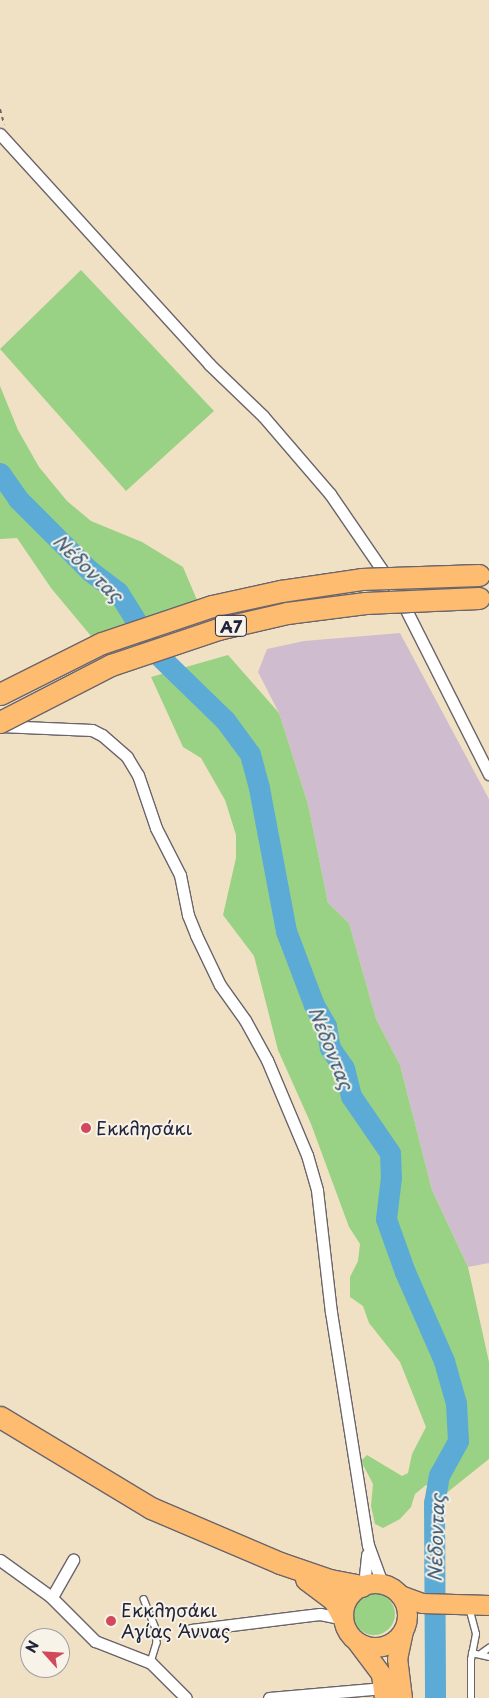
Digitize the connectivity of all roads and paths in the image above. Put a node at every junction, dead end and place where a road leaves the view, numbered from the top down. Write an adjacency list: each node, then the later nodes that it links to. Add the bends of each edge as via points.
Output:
1 (0, 134): 7 (street, via 209,364 263,416 330,494 397,592)
2 (484, 575): 4 (highway, Α7, bridge, via 361,579 212,606 102,643)
3 (484, 598): 5 (highway, Α7, bridge, via 365,602 287,613 218,629 111,665)
4 (0, 694)
5 (0, 722)
6 (0, 726): 9 (street, via 92,730 126,757 138,775 156,828 180,876 196,935 220,984 267,1060 307,1155 317,1190 331,1312)
7 (489, 774)
8 (0, 1417): 12 (highway, via 151,1508)
9 (368, 1545): 13 (street); 13 (street)
10 (0, 1560): 14 (street)
11 (73, 1560): 14 (street)
12 (280, 1563): 13 (highway, via 330,1580); 18 (highway, via 324,1590)
13 (369, 1585): 18 (main road, via 348,1598); 19 (main road, via 400,1595)
14 (52, 1597): 26 (street, via 95,1641)
15 (144, 1599): 26 (lane, via 157,1637)
16 (489, 1605): 17 (main road)
17 (467, 1612): 19 (main road); 23 (lane, via 476,1634)
18 (342, 1617): 20 (street, via 320,1614); 21 (main road, via 347,1632)
19 (412, 1618): 21 (main road, via 384,1646 366,1646); 30 (main road, via 397,1659)
20 (191, 1630)
21 (357, 1642): 27 (main road, via 378,1669)
22 (489, 1648): 24 (lane)
23 (472, 1653): 24 (lane); 31 (lane)
24 (482, 1653): 25 (lane)
25 (489, 1657)
26 (151, 1663): 28 (street)
27 (384, 1693): 29 (street)
28 (186, 1698)
29 (269, 1698)
30 (402, 1698)
31 (471, 1698)

